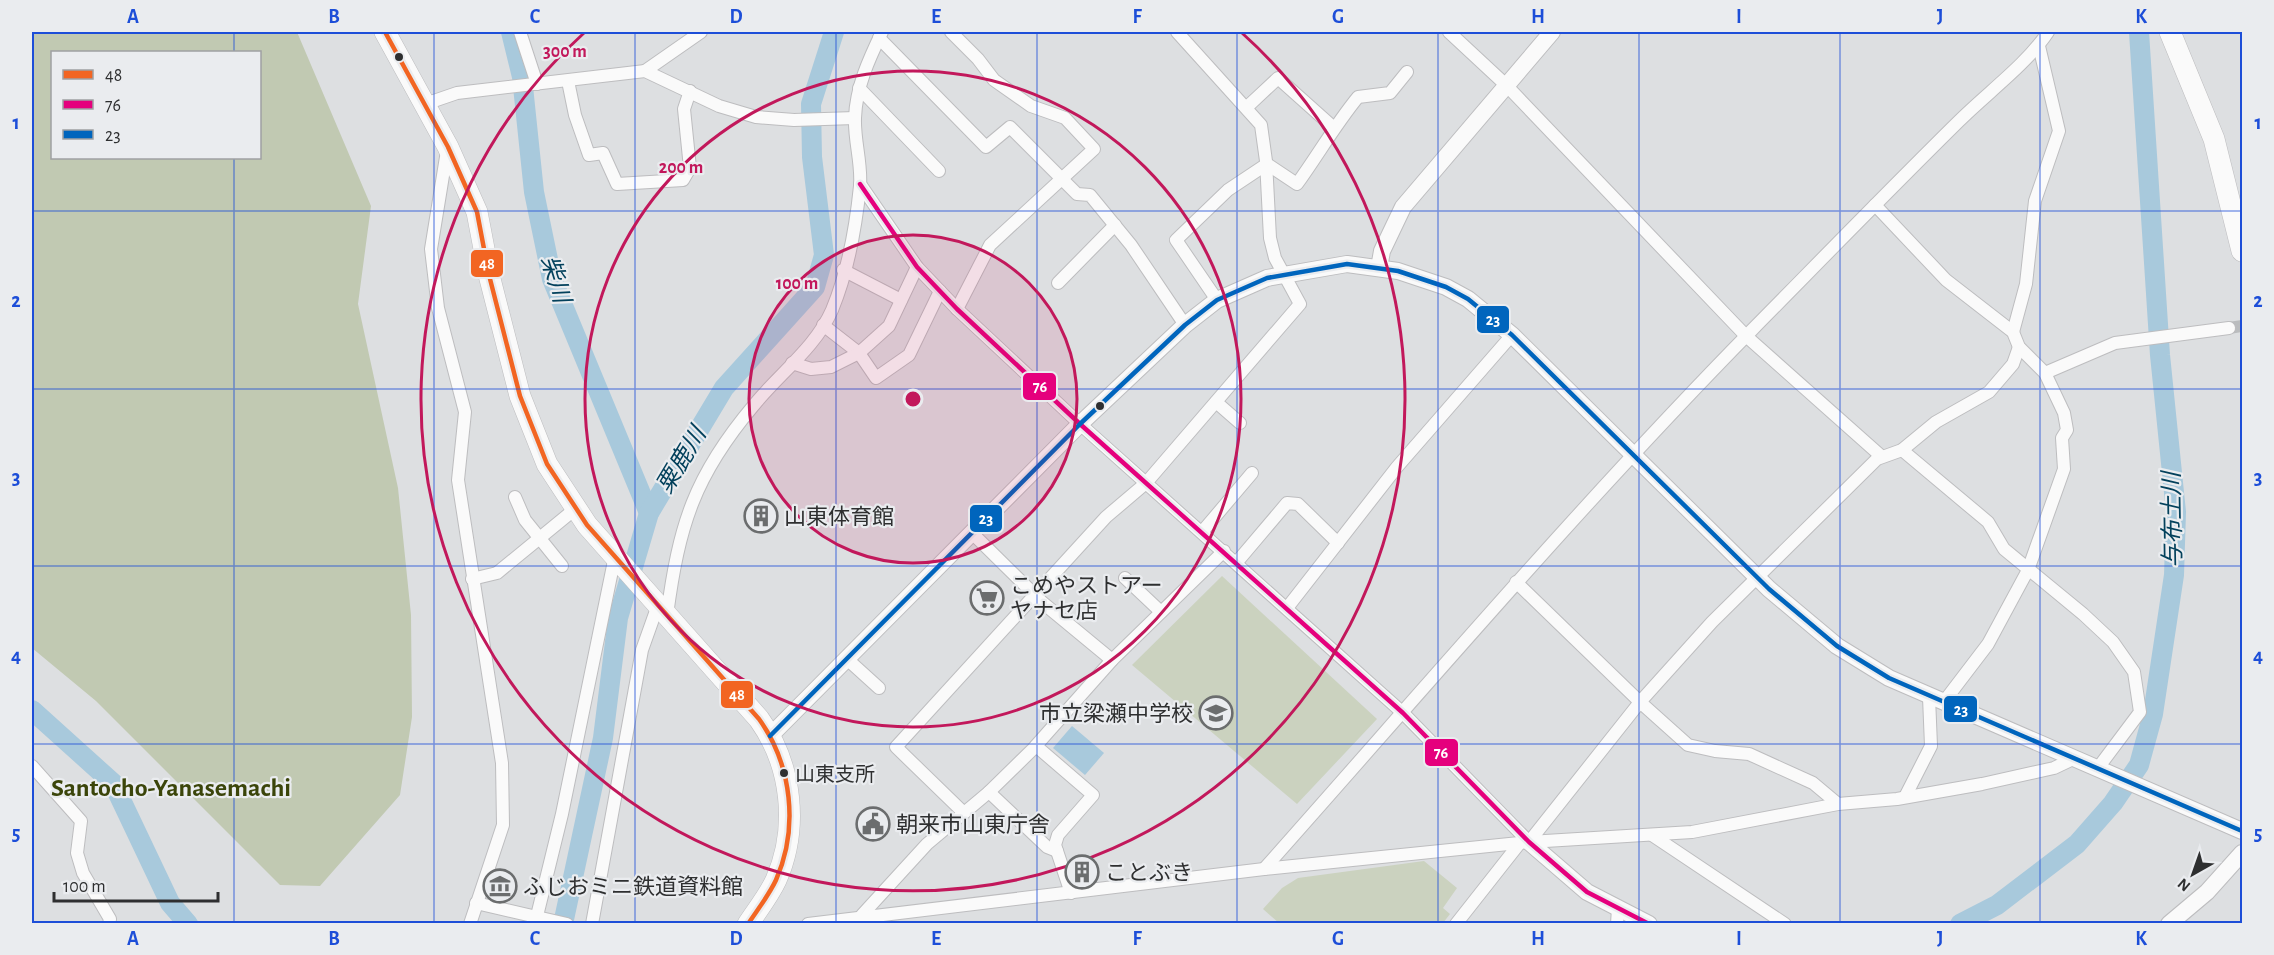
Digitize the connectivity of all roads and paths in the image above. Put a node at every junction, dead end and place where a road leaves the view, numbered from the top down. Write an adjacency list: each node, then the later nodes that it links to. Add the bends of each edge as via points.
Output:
1 (385, 32): 20 (highway)
2 (519, 32): 16 (street)
3 (701, 32): 13 (street)
4 (951, 32): 28 (street, via 994,80 1031,106 1065,118 1094,149)
5 (1177, 32): 21 (street)
6 (1449, 32): 17 (street)
7 (1552, 32): 17 (main road)
8 (2048, 32): 12 (street)
9 (2170, 32): 24 (highway)
10 (2180, 32): 24 (highway, via 2199,72)
11 (880, 35): 18 (street); 28 (street, via 987,147 1010,127)
12 (2039, 46): 30 (street); 46 (street, via 2059,131 2035,201 2026,284)
13 (645, 71): 15 (street); 19 (street)
14 (1407, 72): 23 (street, via 1390,93 1358,97)
15 (568, 81): 16 (street); 19 (street, via 589,155 603,153 617,184 683,180 690,168 684,109)
16 (535, 85): 20 (street, via 457,93)
17 (1506, 85): 35 (main road, via 1403,207 1382,251); 48 (street)
18 (860, 88): 22 (street); 27 (street)
19 (690, 91): 22 (street, via 719,106 756,117)
20 (425, 104): 25 (highway)
21 (1247, 107): 23 (street, via 1278,78); 26 (street, via 1261,125)
22 (849, 119): 29 (street)
23 (1334, 128): 26 (street, via 1297,184)
24 (2218, 138): 31 (highway); 33 (highway)
25 (448, 147): 62 (highway, via 477,212 489,275 527,419 547,464); 74 (street, via 431,249 438,308 465,412 458,480)
26 (1266, 164): 37 (street, via 1270,238 1275,258); 41 (street, via 1228,190 1176,240)
27 (939, 171)
28 (1064, 179): 32 (street, via 1077,194 1090,195); 42 (street, via 990,245)
29 (860, 184): 34 (street); 36 (street)
30 (1875, 205): 46 (street, via 1946,280); 48 (street)
31 (2242, 218)
32 (1115, 225): 38 (street); 44 (street)
33 (2242, 250)
34 (917, 267): 39 (street); 40 (street)
35 (1379, 268): 37 (main road, via 1347,264); 47 (main road, via 1446,287 1468,299)
36 (843, 270): 40 (street); 43 (street, via 832,310)
37 (1285, 274): 41 (main road); 53 (street, via 1300,304)
38 (1058, 283)
39 (940, 291): 42 (street); 50 (street, via 909,355 876,378)
40 (901, 300): 50 (street, via 889,326)
41 (1217, 300): 44 (main road)
42 (957, 309): 55 (street)
43 (823, 325): 50 (street); 51 (street)
44 (1185, 325): 55 (main road)
45 (2229, 328): 52 (street, via 2115,343)
46 (2013, 332): 49 (street)
47 (1512, 335): 57 (main road); 66 (street, via 1397,466)
48 (1746, 336): 57 (street); 58 (street)
49 (2019, 347): 52 (street); 56 (street, via 2013,364 1989,392 1936,422)
50 (859, 353): 51 (street, via 831,367 811,369)
51 (792, 363): 77 (street, via 753,405 704,475 681,531)
52 (2045, 373): 71 (street, via 2064,413 2064,469)
53 (1216, 402): 54 (street); 60 (street)
54 (1239, 423)
55 (1080, 424): 60 (street); 64 (main road)
56 (1902, 450): 58 (street); 71 (street, via 1988,522 2004,549)
57 (1632, 456): 73 (main road); 75 (street)
58 (1881, 456): 73 (street)
59 (1252, 473): 63 (street)
60 (1146, 483): 63 (street); 76 (street, via 1106,517)
61 (515, 497): 65 (street, via 525,520)
62 (575, 509): 65 (street); 68 (highway)
63 (1202, 532): 67 (street)
64 (972, 533): 76 (street); 80 (main road)
65 (540, 538): 70 (street); 74 (street, via 497,573)
66 (1338, 543): 69 (street, via 1298,504 1287,503); 78 (street)
67 (1224, 551): 69 (street); 79 (street)
68 (616, 558): 77 (highway); 104 (street)
69 (1237, 562): 78 (street)
70 (561, 566)
71 (2028, 570): 83 (street, via 1988,644); 90 (street, via 2083,614 2112,642 2134,672 2140,712)
72 (1125, 578): 79 (street)
73 (1758, 578): 83 (main road, via 1837,646 1888,678); 84 (street)
74 (472, 579): 102 (street, via 502,763 503,825)
75 (1516, 582): 84 (street); 85 (street)
76 (1036, 596): 81 (street); 94 (street, via 896,747)
77 (660, 607): 86 (highway, via 751,709); 109 (street, via 642,650)
78 (1287, 608): 85 (street)
79 (1161, 612): 81 (street)
80 (847, 659): 82 (street); 86 (main road)
81 (1112, 660): 87 (street)
82 (879, 688)
83 (1936, 700): 88 (main road); 92 (street, via 1931,746)
84 (1640, 702): 93 (street, via 1688,745 1749,753 1813,783); 97 (street)
85 (1403, 713): 97 (street); 100 (street)
86 (770, 736): 110 (highway, via 785,776 789,829 776,880)
87 (1036, 746): 91 (street); 98 (street, via 1093,795 1058,835)
88 (2075, 758): 90 (main road); 92 (street, via 2054,768)
89 (32, 766): 106 (street, via 81,821 77,844 80,863)
90 (2102, 769): 95 (main road)
91 (989, 792): 94 (street); 98 (street, via 1047,847)
92 (1905, 797): 93 (street)
93 (1838, 804): 96 (street, via 1692,832)
94 (964, 813): 105 (street, via 927,844)
95 (2242, 831)
96 (1652, 835): 97 (street); 114 (street)
97 (1524, 843): 100 (street); 103 (main road); 112 (street)
98 (1057, 851): 101 (street)
99 (2242, 853): 115 (main road, via 2207,892)
100 (1264, 869): 101 (street)
101 (1071, 893): 105 (street)
102 (476, 903): 104 (street); 107 (street)
103 (1618, 916): 113 (main road)
104 (537, 920): 108 (street)
105 (864, 920): 111 (street)
106 (110, 924)
107 (470, 924)
108 (567, 924)
109 (591, 924)
110 (748, 924)
111 (808, 924)
112 (1456, 924)
113 (1649, 924)
114 (1785, 924)
115 (2169, 924)

